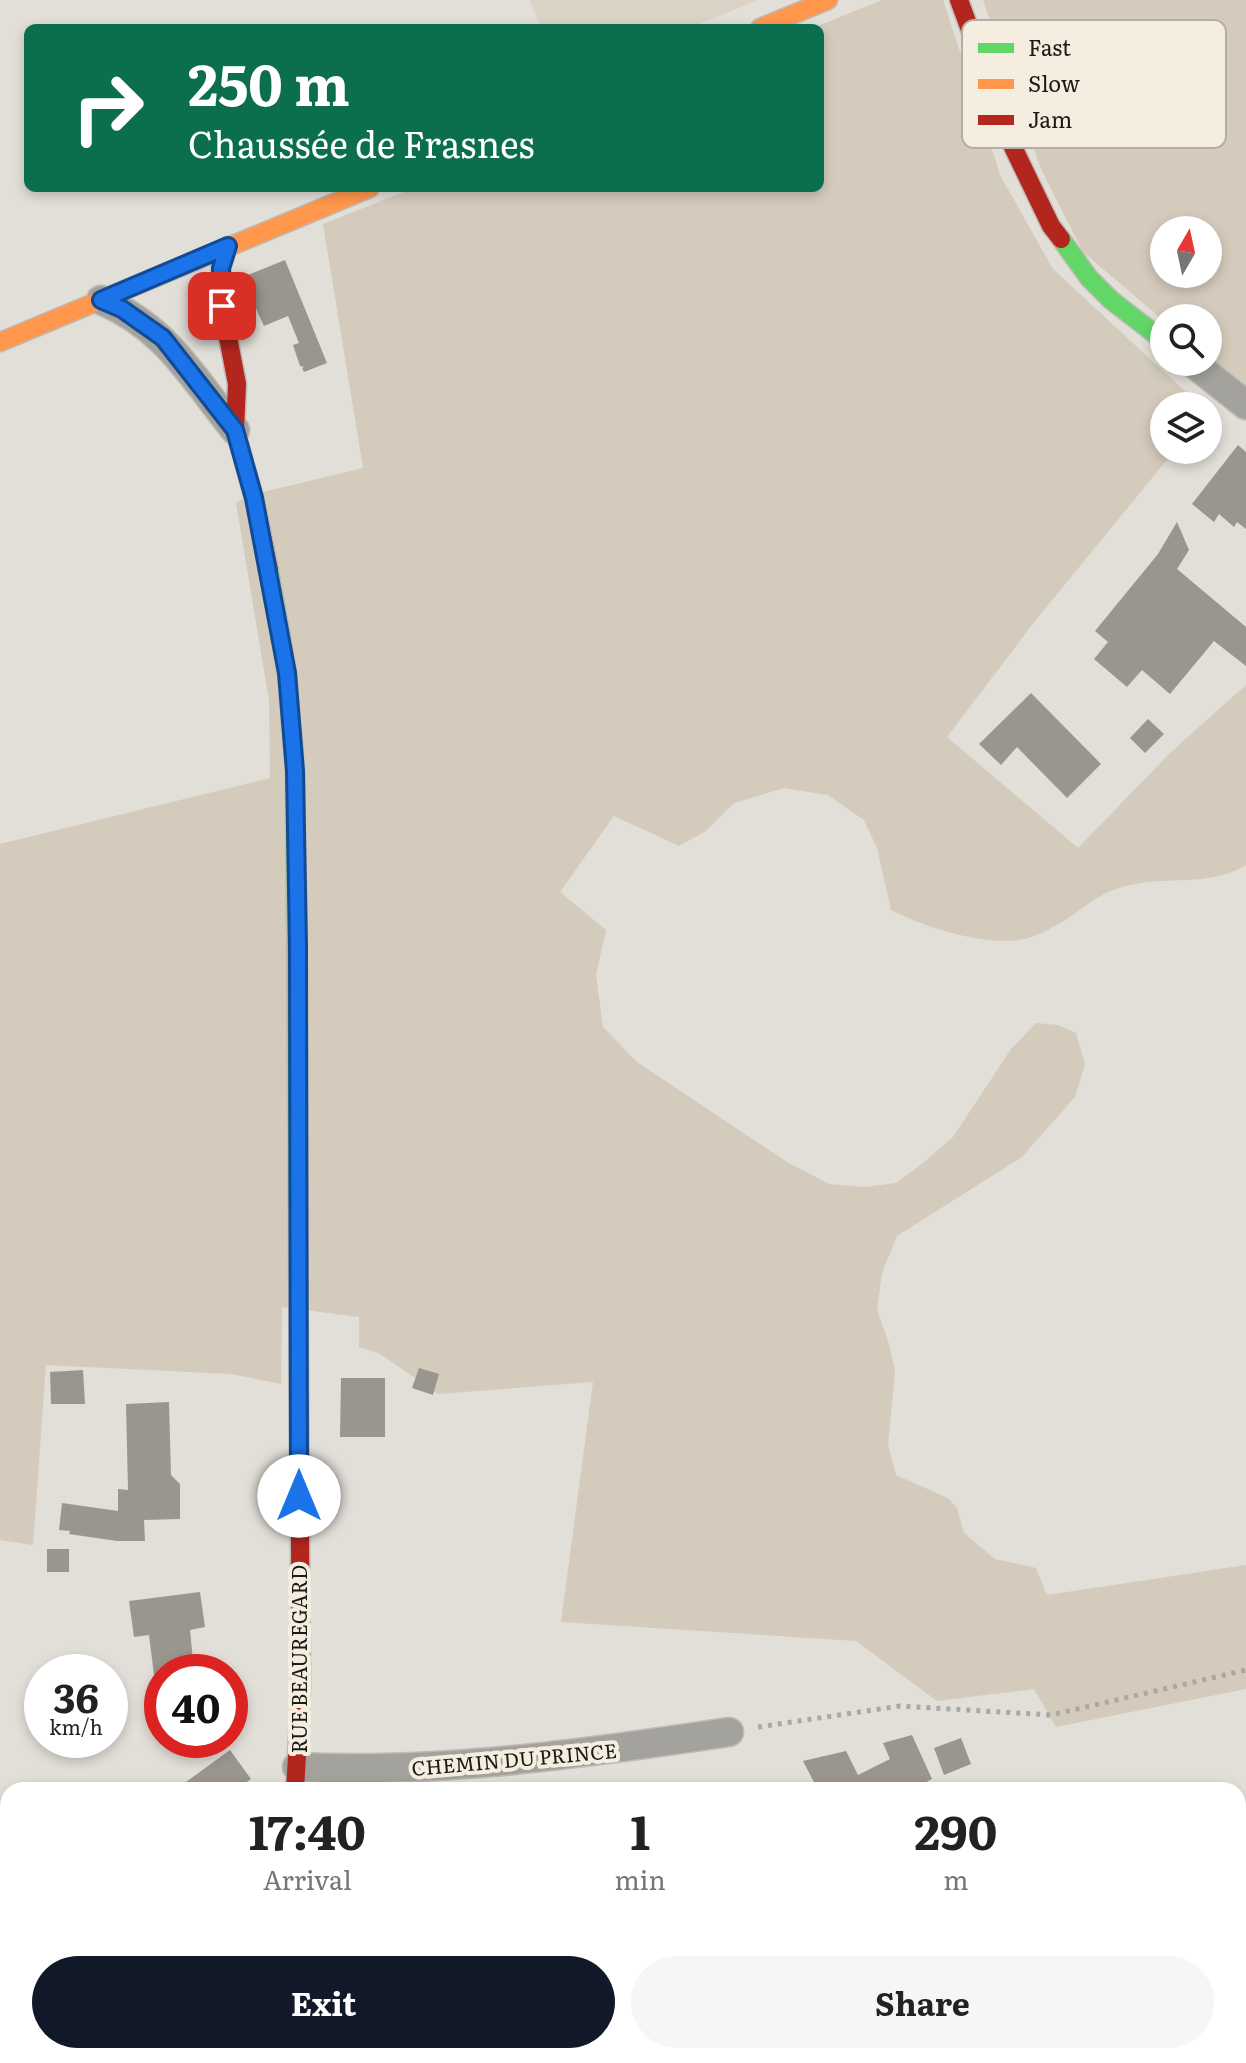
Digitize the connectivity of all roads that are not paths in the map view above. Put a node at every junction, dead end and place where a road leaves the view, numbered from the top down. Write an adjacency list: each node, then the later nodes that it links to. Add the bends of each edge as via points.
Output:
1 (828, 0): 4 (street)
2 (959, 0): 3 (street)
3 (966, 20)
4 (770, 24)
5 (1013, 148): 9 (street, via 1051,226 1089,278)
6 (360, 192): 7 (street)
7 (228, 246): 8 (street); 13 (street, RUE BEAUREGARD, via 221,284 237,384)
8 (101, 300): 10 (street); 13 (street, RUE BEAUREGARD, via 163,338)
9 (1150, 330)
10 (0, 342)
11 (1210, 376): 12 (street)
12 (1246, 405)
13 (235, 430): 15 (street, RUE BEAUREGARD, via 277,610 295,771 301,1688)
14 (729, 1732): 15 (street, CHEMIN DU PRINCE, via 617,1749)
15 (296, 1778)

